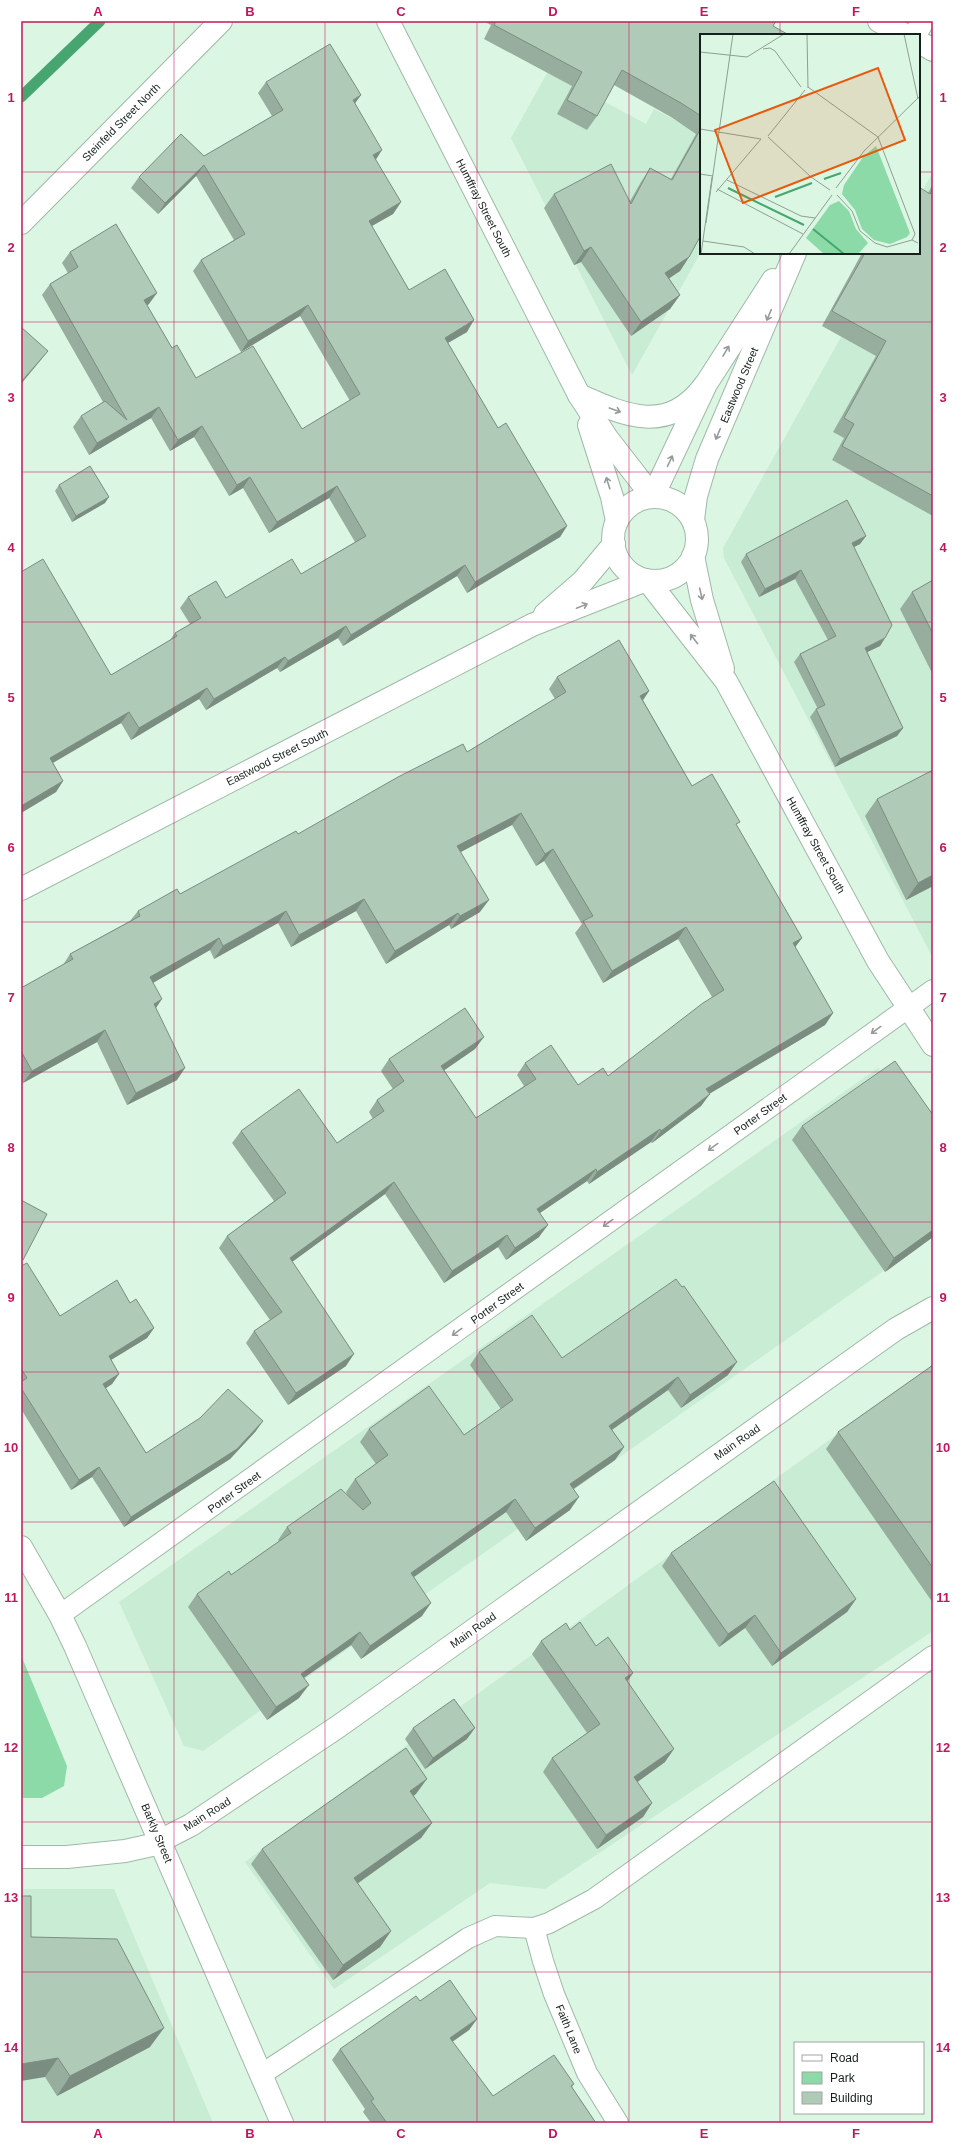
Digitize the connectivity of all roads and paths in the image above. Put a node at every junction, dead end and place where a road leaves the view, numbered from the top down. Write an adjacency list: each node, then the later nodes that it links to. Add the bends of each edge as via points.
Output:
1 (221, 21): 9 (street, Steinfeld Street North)
2 (388, 21): 13 (street, Humffray Street South)
3 (879, 21): 5 (street)
4 (923, 21): 6 (street)
5 (903, 34)
6 (916, 34)
7 (920, 43): 8 (street)
8 (933, 50)
9 (21, 224)
10 (791, 254): 12 (street, Eastwood Street, one-way to 10, via 741,327)
11 (796, 254): 15 (street, Eastwood Street, one-way to 15, via 708,459 696,496)
12 (706, 384): 13 (street, one-way to 12, via 626,414 652,418 682,406); 14 (street, Eastwood Street, one-way to 12)
13 (580, 395): 14 (street, Humffray Street South, via 606,438); 16 (street, Humffray Street South, one-way to 13, via 614,503)
14 (653, 496): 15 (street, via 676,501); 16 (street, via 633,503)
15 (693, 520): 18 (street, via 697,536)
16 (617, 521): 17 (street, via 613,532)
17 (614, 544): 19 (street, via 623,566 637,577); 20 (street, Eastwood Street South, via 583,580)
18 (693, 556): 19 (street, via 686,568 672,578); 21 (street, Humffray Street South, one-way to 21, via 702,600)
19 (647, 580): 20 (street, Eastwood Street South, one-way to 19); 21 (street, Humffray Street South, one-way to 19)
20 (532, 625): 22 (street, Eastwood Street South)
21 (726, 681): 24 (street, Humffray Street South, via 878,961)
22 (21, 889)
23 (933, 990): 24 (lane, Porter Street)
24 (907, 1008): 25 (street, Humffray Street South); 26 (street, Humffray Street South); 31 (lane, Porter Street, one-way to 31)
25 (933, 1045)
26 (933, 1055)
27 (933, 1295): 29 (street, Main Road)
28 (933, 1308): 29 (street, Main Road)
29 (896, 1329): 33 (street, Main Road, via 339,1726 213,1811)
30 (21, 1547): 31 (street, Barkly Street)
31 (60, 1615): 33 (street, Barkly Street)
32 (933, 1656): 35 (lane, via 594,1899 549,1923)
33 (160, 1841): 34 (street, Main Road, via 142,1847 95,1855); 36 (street, Barkly Street)
34 (21, 1857)
35 (534, 1928): 36 (lane, via 495,1926 468,1938); 38 (lane, Faith Lane, via 554,1994 587,2073)
36 (262, 2074): 37 (street, Barkly Street)
37 (282, 2123)
38 (618, 2123)

